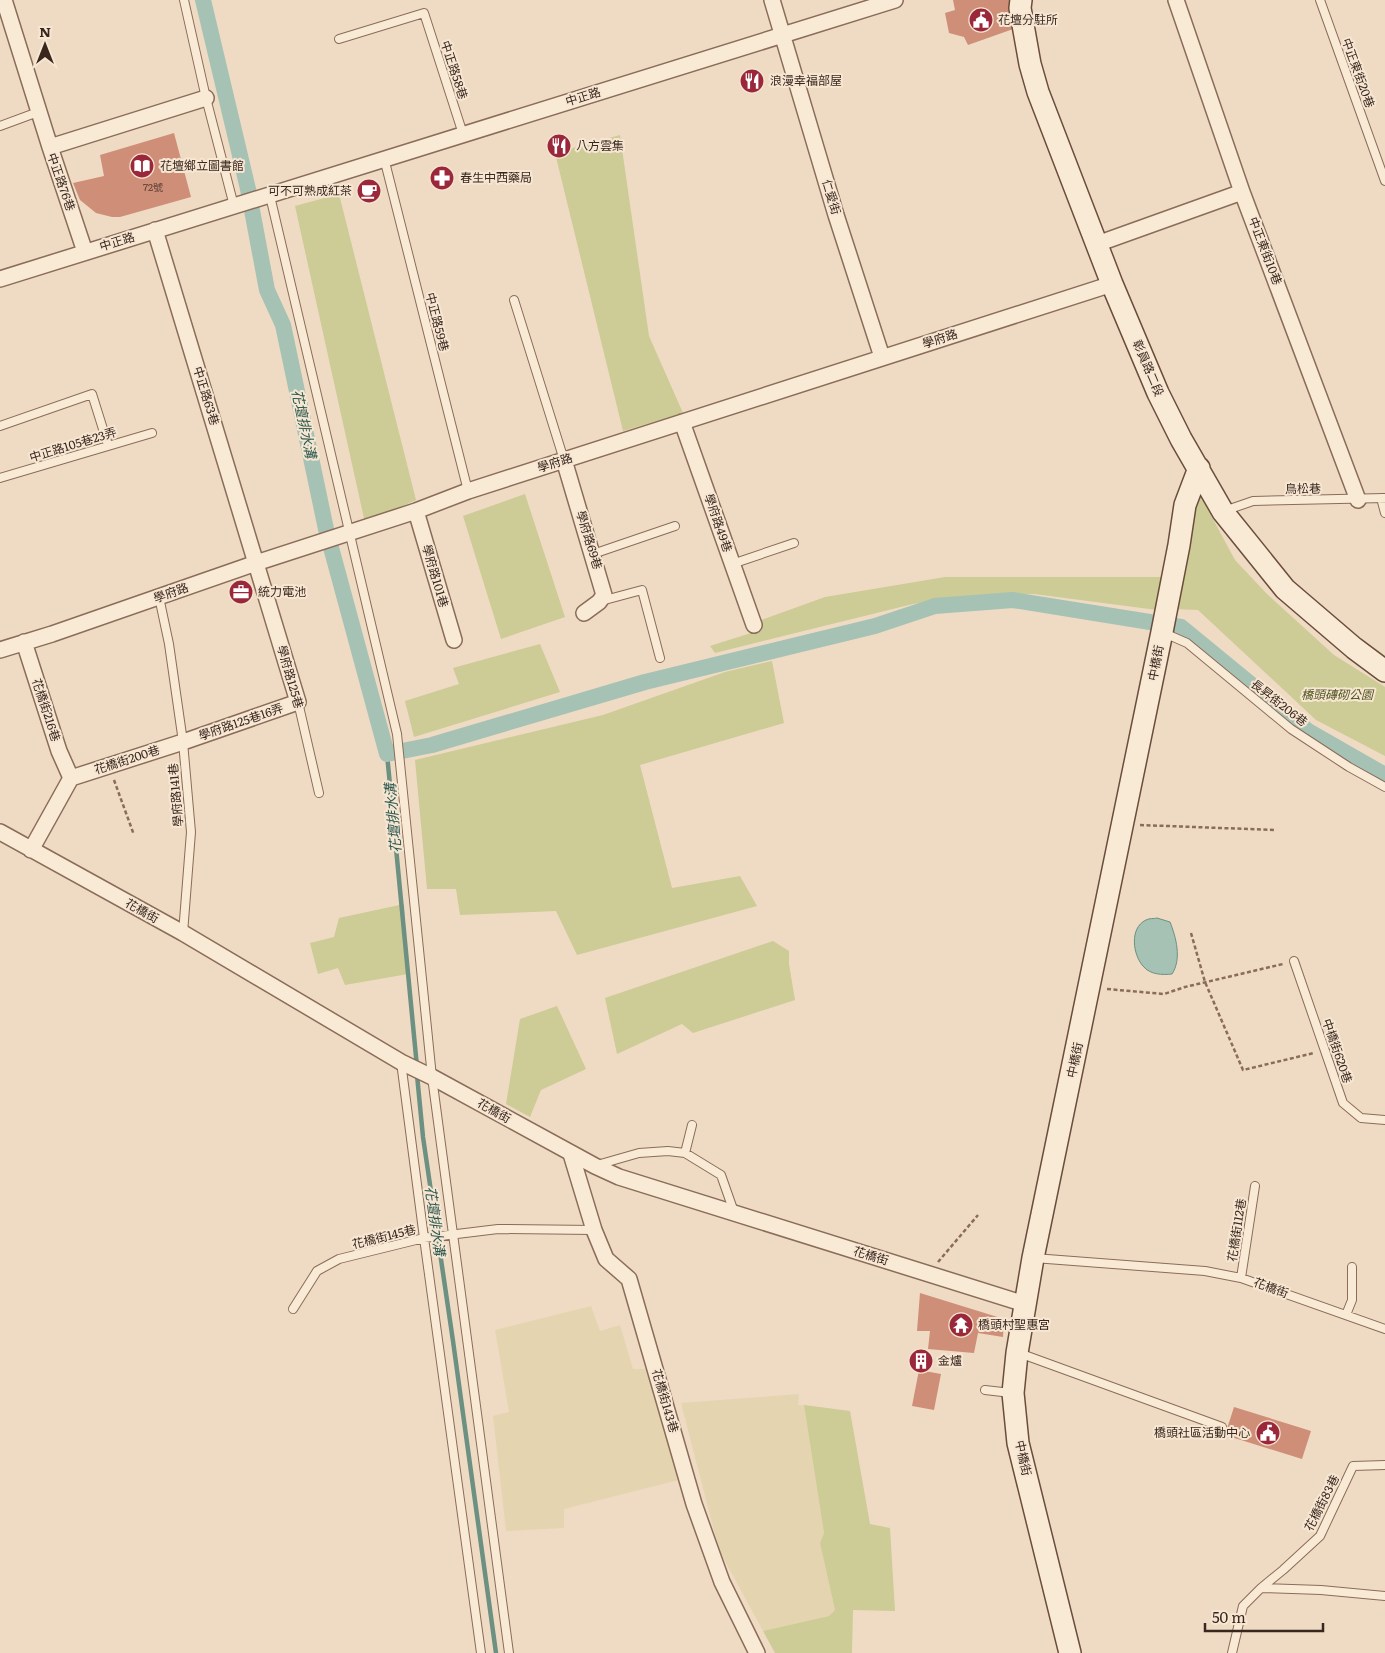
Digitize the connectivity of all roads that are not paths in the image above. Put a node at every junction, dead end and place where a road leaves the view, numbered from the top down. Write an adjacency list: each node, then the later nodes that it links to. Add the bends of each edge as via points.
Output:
1 (184, 0): 10 (lane)
2 (772, 0): 8 (street, 仁愛街)
3 (896, 0): 8 (street, 中正路)
4 (1021, 0): 21 (street, 彰員路二段, via 1030,64 1038,92)
5 (1176, 0): 17 (street, 中正東街10巷)
6 (1320, 0): 16 (lane, 中正東街20巷)
7 (6, 3): 11 (street, 中正路76巷)
8 (783, 36): 13 (street, 中正路); 26 (street, 仁愛街)
9 (339, 39): 13 (lane, 中正路58巷, via 424,13)
10 (206, 98): 14 (street); 19 (lane)
11 (38, 112): 12 (lane); 14 (street, 中正路76巷)
12 (0, 126)
13 (463, 134): 15 (street, 中正路)
14 (50, 147): 22 (street, 中正路76巷)
15 (384, 158): 18 (street, 中正路); 34 (lane, 中正路59巷)
16 (1385, 181)
17 (1242, 192): 21 (street); 36 (street, 中正東街10巷)
18 (270, 196): 19 (street, 中正路); 41 (lane)
19 (234, 206): 20 (street, 中正路)
20 (155, 230): 22 (street, 中正路); 44 (street, 中正路63巷)
21 (1097, 244): 24 (street, 彰員路二段)
22 (85, 252): 23 (street, 中正路)
23 (0, 279)
24 (1112, 284): 26 (street, 學府路); 32 (street, 彰員路二段, via 1158,393)
25 (514, 300): 31 (lane)
26 (882, 357): 27 (street, 學府路)
27 (682, 422): 31 (street, 學府路); 45 (street, 學府路49巷)
28 (0, 426): 30 (lane, via 92,394)
29 (152, 433): 30 (lane, 中正路105巷23弄)
30 (108, 446): 33 (lane, 中正路105巷23弄)
31 (564, 460): 34 (street, 學府路); 43 (street, 學府路69巷)
32 (1199, 468): 38 (street, 彰員路二段); 50 (street, 中橋街, via 1185,505)
33 (0, 478)
34 (468, 491): 37 (street, 學府路)
35 (1383, 498): 36 (lane, 鳥松巷); 39 (lane)
36 (1358, 500): 38 (lane, 鳥松巷, via 1253,501)
37 (416, 511): 41 (street, 學府路); 51 (street, 學府路101巷)
38 (1223, 512): 55 (street, 彰員路二段, via 1284,589)
39 (1385, 513)
40 (676, 526): 43 (lane)
41 (344, 534): 44 (street, 學府路); 66 (lane, via 397,734)
42 (794, 543): 45 (lane)
43 (593, 554): 47 (street, 學府路69巷, via 604,595)
44 (256, 563): 46 (street, 學府路); 56 (street, 學府路125巷)
45 (732, 564): 49 (street, 學府路49巷)
46 (159, 597): 52 (street, 學府路); 57 (lane, 學府路141巷)
47 (599, 602): 48 (street); 54 (lane, via 642,590)
48 (584, 613)
49 (754, 625)
50 (1162, 632): 59 (lane, 長昇街206巷, via 1187,643 1292,729); 77 (street, 中橋街)
51 (454, 640)
52 (24, 642): 53 (street, 學府路); 58 (street, 花橋街216巷, via 59,751)
53 (0, 650)
54 (660, 658)
55 (1385, 671)
56 (298, 702): 57 (street, 學府路125巷16弄); 60 (lane, 學府路125巷)
57 (183, 742): 58 (street, 花橋街200巷); 63 (lane, 學府路141巷, via 191,832)
58 (71, 778): 62 (street)
59 (1385, 787)
60 (319, 793)
61 (0, 832): 62 (street, 花橋街)
62 (31, 850): 63 (street, 花橋街)
63 (183, 933): 65 (street, 花橋街)
64 (1294, 961): 67 (lane, 中橋街620巷, via 1343,1103 1361,1118)
65 (401, 1062): 66 (street, 花橋街); 76 (lane)
66 (432, 1077): 70 (street, 花橋街); 75 (lane)
67 (1385, 1120)
68 (692, 1125): 69 (lane)
69 (685, 1153): 71 (lane, via 639,1153); 73 (lane, via 721,1176)
70 (571, 1154): 71 (street, 花橋街); 74 (street, 花橋街143巷)
71 (595, 1166): 73 (street, 花橋街)
72 (1255, 1186): 79 (lane, 花橋街112巷)
73 (734, 1212): 80 (street, 花橋街)
74 (594, 1230): 75 (lane, 花橋街145巷, via 498,1229); 93 (street, 花橋街143巷, via 606,1260 629,1279 694,1504 722,1582)
75 (453, 1236): 76 (lane, 花橋街145巷); 92 (lane)
76 (424, 1238): 81 (lane, 花橋街145巷, via 339,1259 317,1271); 91 (lane)
77 (1033, 1258): 79 (lane, 花橋街, via 1205,1271); 80 (street, 中橋街)
78 (1352, 1267): 82 (lane, via 1352,1300)
79 (1241, 1278): 82 (lane, 花橋街)
80 (1026, 1304): 84 (street, 中橋街)
81 (293, 1309)
82 (1346, 1315): 83 (lane, 花橋街)
83 (1385, 1329)
84 (1017, 1352): 86 (street, 中橋街); 87 (lane)
85 (985, 1390): 86 (lane)
86 (1013, 1393): 94 (street, 中橋街, via 1018,1443)
87 (1222, 1427)
88 (1385, 1465): 89 (lane, 花橋街83巷, via 1353,1466 1320,1536)
89 (1261, 1588): 90 (lane); 95 (lane, 花橋街83巷, via 1243,1606)
90 (1385, 1596)
91 (481, 1653)
92 (509, 1653)
93 (757, 1653)
94 (1070, 1653)
95 (1232, 1653)

